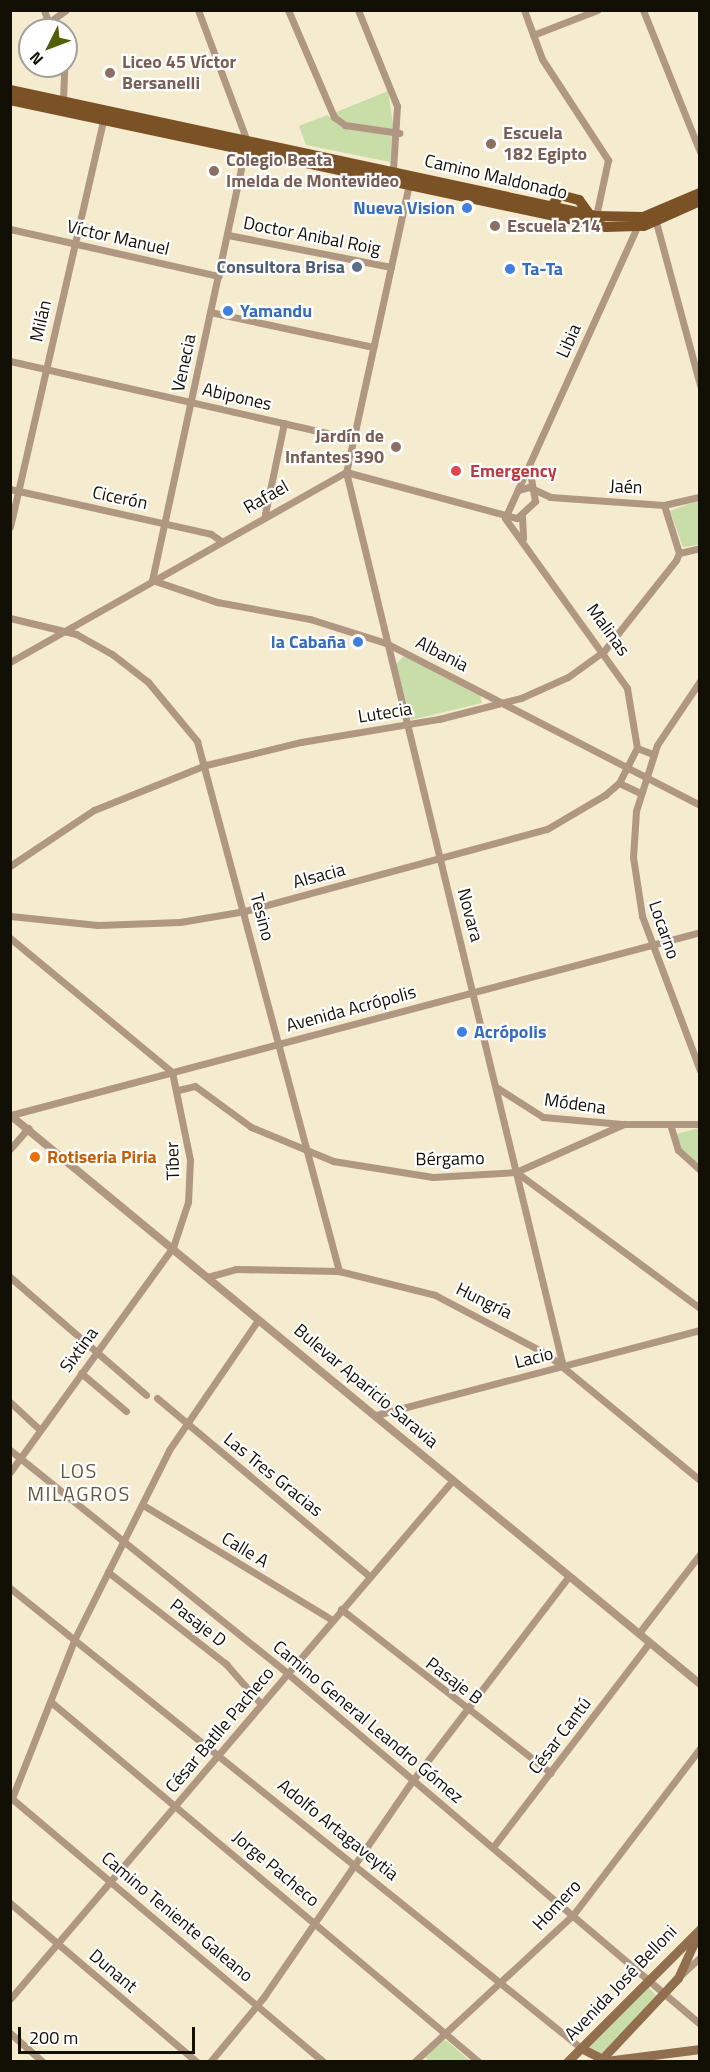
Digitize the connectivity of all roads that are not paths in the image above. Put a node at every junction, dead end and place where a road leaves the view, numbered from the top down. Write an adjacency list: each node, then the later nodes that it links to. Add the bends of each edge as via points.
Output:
1 (198, 10): 14 (street)
2 (288, 10): 13 (street, via 334,117 345,124)
3 (358, 10): 13 (street, via 392,93)
4 (524, 10): 7 (street)
5 (597, 10): 7 (street)
6 (643, 10): 15 (street)
7 (533, 35): 21 (street, via 542,59 608,160)
8 (64, 78): 11 (street)
9 (10, 90): 11 (main road, Camino Maldonado)
10 (10, 100): 12 (main road, Camino Maldonado)
11 (63, 102): 14 (main road, Camino Maldonado)
12 (103, 122): 14 (main road, Camino Maldonado); 26 (street, Milán)
13 (399, 134): 16 (street)
14 (247, 147): 16 (main road, Camino Maldonado); 17 (main road, Camino Maldonado); 25 (street, Venecia)
15 (699, 152)
16 (393, 170): 20 (main road, Camino Maldonado)
17 (410, 184): 20 (main road, Camino Maldonado); 27 (street)
18 (699, 192): 21 (main road, via 643,217)
19 (699, 201): 22 (main road, Camino Maldonado)
20 (549, 210): 21 (main road, via 557,196 567,197 583,202); 23 (main road, Camino Maldonado, via 606,227)
21 (592, 215)
22 (656, 222): 23 (main road, Camino Maldonado); 33 (street)
23 (637, 227): 37 (street, Libia)
24 (10, 229): 26 (street, Víctor Manuel)
25 (228, 235): 27 (street, Doctor Anibal Roig); 28 (street, Venecia)
26 (75, 244): 28 (street, Víctor Manuel); 32 (street, Milán)
27 (391, 267): 30 (street)
28 (219, 276): 29 (street, Venecia)
29 (210, 312): 30 (street); 34 (street, Venecia)
30 (373, 347): 36 (street)
31 (10, 361): 32 (street, Abipones)
32 (46, 369): 34 (street, Abipones); 40 (street, Milán)
33 (699, 385)
34 (191, 402): 35 (street, Abipones); 49 (street, Venecia)
35 (284, 423): 36 (street, Abipones); 46 (street)
36 (352, 439): 38 (street)
37 (528, 467): 39 (street); 41 (street, Libia)
38 (346, 472): 46 (street, Rafael); 48 (street); 58 (street, Novara)
39 (534, 489): 41 (street); 42 (street, Jaén); 45 (street)
40 (14, 490): 49 (street, Cicerón); 50 (street, Milán)
41 (518, 490): 48 (street, Libia)
42 (550, 497): 44 (street, Jaén); 45 (street)
43 (699, 497): 44 (street, Jaén)
44 (664, 505): 54 (street)
45 (532, 506): 47 (street)
46 (265, 514): 51 (street, Rafael)
47 (522, 517): 48 (street); 52 (street, Malinas)
48 (505, 518): 52 (street, Malinas)
49 (162, 523): 51 (street, Cicerón); 55 (street, Venecia)
50 (10, 526)
51 (221, 541): 55 (street, Rafael)
52 (525, 542): 59 (street, Malinas)
53 (699, 548): 54 (street)
54 (680, 554): 59 (street, Lutecia)
55 (152, 580): 57 (street, Rafael); 58 (street, Albania, via 217,602 310,619)
56 (10, 618): 57 (street, Tesino)
57 (65, 630): 60 (street, Rafael); 66 (street, Tesino, via 112,654 148,682 185,723)
58 (386, 643): 62 (street, Albania); 63 (street, Novara)
59 (604, 651): 62 (street, Lutecia, via 568,677); 64 (street, Malinas, via 634,707)
60 (10, 662)
61 (699, 681): 65 (street)
62 (503, 703): 63 (street, Lutecia); 67 (street, Albania)
63 (406, 726): 66 (street, Lutecia, via 301,742); 72 (street, Novara)
64 (637, 748): 65 (street); 67 (street, Malinas)
65 (653, 754): 68 (street)
66 (206, 765): 73 (street, Lutecia, via 94,810); 74 (street, Tesino)
67 (628, 768): 68 (street, Albania); 69 (street, Alsacia)
68 (645, 777): 70 (street, Locarno); 71 (street, Albania)
69 (619, 783): 70 (street); 72 (street, Alsacia, via 556,826)
70 (640, 793): 79 (street, Locarno, via 633,870)
71 (699, 805)
72 (439, 859): 74 (street, Alsacia); 80 (street, Novara)
73 (10, 867)
74 (245, 911): 75 (street, Alsacia, via 180,922 98,925); 81 (street, Tesino)
75 (14, 916): 76 (street)
76 (10, 925)
77 (699, 932): 79 (street, Avenida Acrópolis)
78 (10, 938): 83 (street)
79 (651, 944): 80 (street, Avenida Acrópolis); 82 (street, Locarno)
80 (474, 991): 81 (street, Avenida Acrópolis); 84 (street, Novara)
81 (279, 1044): 83 (street, Avenida Acrópolis); 92 (street, Tesino)
82 (699, 1070)
83 (172, 1072): 85 (street, Tíber); 86 (street, Avenida Acrópolis)
84 (495, 1086): 87 (street, Módena, via 543,1117); 94 (street, Novara)
85 (178, 1090): 92 (street, Bérgamo, via 195,1086 251,1127); 95 (street, Tíber, via 190,1161 188,1202)
86 (11, 1115): 90 (street, Bulevar Aparicio Saravia)
87 (624, 1124): 88 (street, Módena); 94 (street, Módena)
88 (670, 1124): 89 (street, Módena); 93 (street, via 678,1150)
89 (699, 1124)
90 (28, 1128): 91 (street); 95 (street, Bulevar Aparicio Saravia)
91 (10, 1149)
92 (307, 1153): 94 (street, Bérgamo, via 401,1174); 96 (street, Tesino)
93 (699, 1170)
94 (516, 1172): 99 (street); 103 (street, Novara)
95 (173, 1248): 98 (street, Bulevar Aparicio Saravia); 102 (street, Sixtina)
96 (339, 1271): 98 (street, Hungría, via 236,1269); 103 (street, Hungría, via 459,1305)
97 (10, 1277): 102 (street)
98 (207, 1277): 100 (street, Bulevar Aparicio Saravia)
99 (699, 1308)
100 (258, 1320): 109 (street, Bulevar Aparicio Saravia); 110 (street)
101 (699, 1330): 103 (street, Lacio)
102 (97, 1350): 104 (street, Sixtina); 105 (street)
103 (563, 1366): 109 (street, Lacio); 116 (street, Hungría)
104 (81, 1373): 108 (street); 111 (street, Sixtina)
105 (146, 1395)
106 (157, 1398): 110 (street, Las Tres Gracias)
107 (10, 1402): 111 (street)
108 (126, 1410)
109 (376, 1415): 115 (street, Bulevar Aparicio Saravia)
110 (185, 1423): 117 (street); 121 (street, Las Tres Gracias)
111 (39, 1429): 113 (street, Sixtina)
112 (10, 1450): 113 (street, Camino General Leandro Gómez)
113 (20, 1458): 114 (street, Sixtina); 118 (street, Camino General Leandro Gómez)
114 (10, 1472)
115 (452, 1480): 121 (street, César Batlle Pacheco); 122 (street, Bulevar Aparicio Saravia)
116 (699, 1480)
117 (143, 1505): 118 (street); 125 (street, Calle A)
118 (125, 1540): 120 (street); 129 (street, Camino General Leandro Gómez)
119 (699, 1554): 126 (street)
120 (108, 1572): 127 (street); 132 (street, Pasaje D, via 226,1664)
121 (369, 1576): 124 (street, César Batlle Pacheco)
122 (569, 1576): 126 (street, Bulevar Aparicio Saravia); 133 (street)
123 (10, 1588): 127 (street, Adolfo Artagaveytia)
124 (341, 1610): 125 (street, César Batlle Pacheco); 133 (street, Pasaje B)
125 (332, 1620): 129 (street, César Batlle Pacheco)
126 (639, 1633): 128 (street, Bulevar Aparicio Saravia)
127 (75, 1638): 131 (street); 135 (street, Adolfo Artagaveytia)
128 (650, 1642): 130 (street, Bulevar Aparicio Saravia); 136 (street, César Cantú)
129 (287, 1673): 132 (street, César Batlle Pacheco); 137 (street, Camino General Leandro Gómez)
130 (699, 1684)
131 (51, 1702): 138 (street); 139 (street, Jorge Pacheco)
132 (261, 1704): 135 (street, César Batlle Pacheco)
133 (468, 1710): 136 (street, Pasaje B); 137 (street)
134 (699, 1748): 144 (street, Homero)
135 (219, 1752): 139 (street, César Batlle Pacheco); 141 (street, Adolfo Artagaveytia)
136 (551, 1773): 140 (street, César Cantú)
137 (413, 1780): 140 (street, Camino General Leandro Gómez); 141 (street)
138 (11, 1797): 142 (street, Camino Teniente Galeano)
139 (176, 1805): 142 (street, César Batlle Pacheco); 145 (street, Jorge Pacheco)
140 (493, 1847): 144 (street, Camino General Leandro Gómez)
141 (357, 1864): 145 (street); 150 (street, Adolfo Artagaveytia)
142 (110, 1881): 147 (street, César Batlle Pacheco); 154 (street, Camino Teniente Galeano)
143 (10, 1903): 147 (street, Dunant)
144 (573, 1915): 150 (street, Homero); 151 (street, Camino General Leandro Gómez)
145 (318, 1923): 154 (street); 156 (street, Jorge Pacheco)
146 (699, 1930): 149 (main road, Avenida José Belloni); 151 (main road, Avenida José Belloni)
147 (58, 1944): 153 (street, César Batlle Pacheco); 161 (street, Dunant)
148 (699, 1957): 149 (street, Avenida José Belloni)
149 (679, 1976): 152 (main road, Avenida José Belloni)
150 (501, 1980): 156 (street, Homero); 158 (street, Adolfo Artagaveytia)
151 (646, 1980): 152 (street, Camino General Leandro Gómez); 158 (main road, Avenida José Belloni)
152 (662, 1993): 155 (street, Camino General Leandro Gómez); 167 (main road, Avenida José Belloni)
153 (10, 1999)
154 (258, 2005): 162 (street); 163 (street, Camino Teniente Galeano)
155 (699, 2024)
156 (445, 2032): 164 (street, Homero); 165 (street, Jorge Pacheco)
157 (10, 2034): 160 (street)
158 (580, 2048): 166 (main road, Avenida José Belloni); 167 (main road)
159 (699, 2049): 167 (main road)
160 (43, 2061)
161 (197, 2061)
162 (210, 2061)
163 (324, 2061)
164 (414, 2061)
165 (479, 2061)
166 (567, 2061)
167 (600, 2061)

